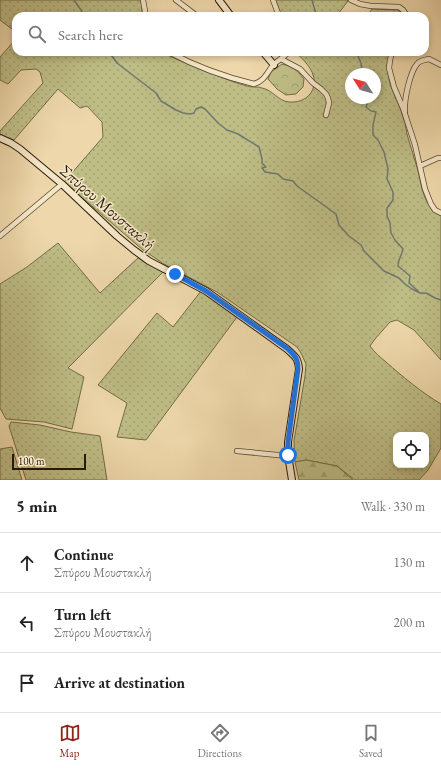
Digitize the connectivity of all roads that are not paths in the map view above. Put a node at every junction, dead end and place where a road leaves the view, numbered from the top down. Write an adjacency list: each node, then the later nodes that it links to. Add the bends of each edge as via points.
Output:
1 (143, 0): 6 (street)
2 (176, 0): 7 (street)
3 (219, 0): 8 (street)
4 (273, 0): 9 (street)
5 (351, 0): 10 (street, via 371,6 399,8)
6 (145, 12)
7 (192, 12)
8 (228, 12)
9 (278, 12)
10 (404, 12)
11 (176, 56): 16 (street, via 254,84 264,79)
12 (266, 56): 16 (street)
13 (284, 56): 15 (street)
14 (391, 56): 19 (street, via 390,73)
15 (281, 59): 16 (street); 18 (street, via 300,69 326,94 330,103)
16 (274, 65)
17 (441, 65): 19 (street, via 429,59 417,63 407,94)
18 (326, 116)
19 (406, 118): 22 (street)
20 (0, 138): 23 (street, Σπύρου Μουστακλή, via 20,148)
21 (441, 158): 22 (street)
22 (420, 166): 24 (street, via 430,204)
23 (62, 184): 25 (street); 27 (street, Σπύρου Μουστακλή, via 134,250 149,261 206,291 288,349 296,358 298,369)
24 (441, 213)
25 (0, 236)
26 (237, 451): 27 (street)
27 (288, 456): 28 (street, Σπύρου Μουστακλή)
28 (292, 480)

